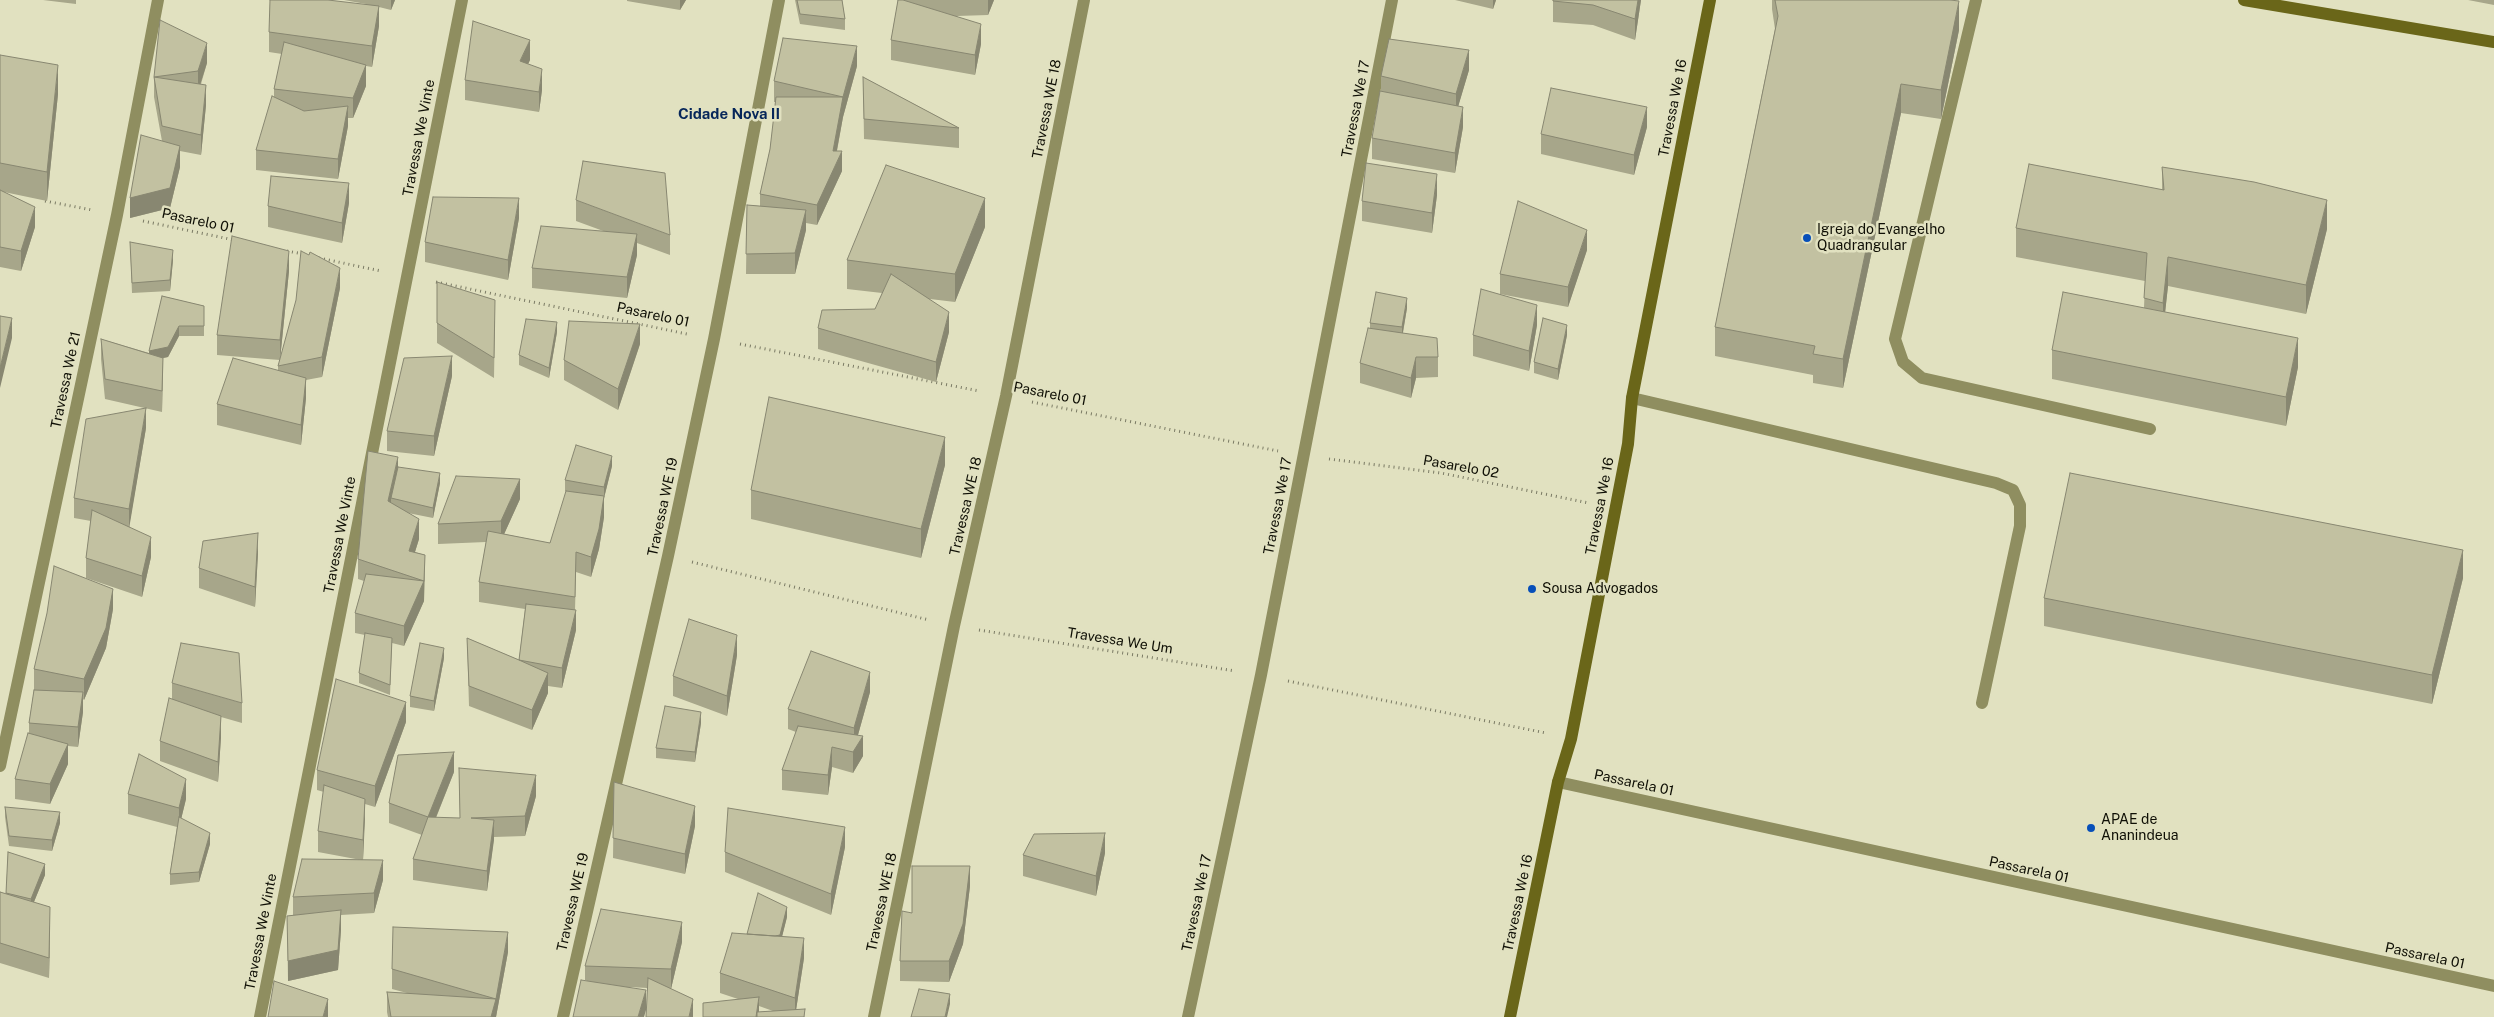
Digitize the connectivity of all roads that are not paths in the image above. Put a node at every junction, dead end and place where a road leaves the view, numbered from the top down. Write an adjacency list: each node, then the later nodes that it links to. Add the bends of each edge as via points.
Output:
1 (158, 0): 14 (street, Travessa We 21, via 117,215)
2 (462, 0): 17 (street, Travessa We Vinte)
3 (779, 0): 18 (street, Travessa WE 19, via 714,339 668,556)
4 (1084, 0): 19 (street, Travessa WE 18, via 1006,396 954,626)
5 (1392, 0): 20 (street, Travessa We 17, via 1261,675)
6 (1710, 0): 11 (main road, Travessa We 16)
7 (1976, 0): 12 (street, via 1895,339 1903,362 1922,378)
8 (2244, 0): 9 (main road)
9 (2287, 4): 10 (main road)
10 (2494, 42)
11 (1632, 398): 13 (street, via 1996,482 2013,490 2020,505 2020,526); 15 (main road, Travessa We 16, via 1628,444 1571,739)
12 (2150, 429)
13 (1982, 704)
14 (0, 766)
15 (1558, 782): 16 (street, Passarela 01); 21 (main road, Travessa We 16)
16 (2494, 986)
17 (260, 1017)
18 (563, 1017)
19 (874, 1017)
20 (1188, 1017)
21 (1510, 1017)

